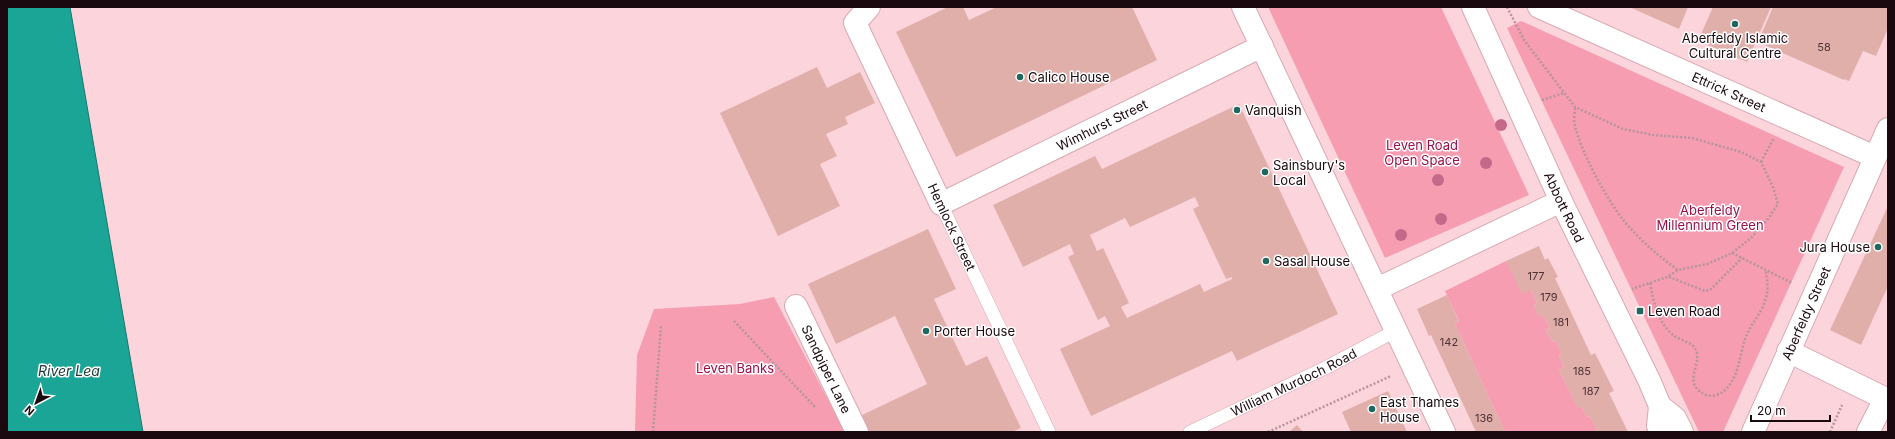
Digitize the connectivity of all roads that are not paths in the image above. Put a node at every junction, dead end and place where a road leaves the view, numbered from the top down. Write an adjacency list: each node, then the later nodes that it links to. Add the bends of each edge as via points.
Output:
1 (1243, 7): 5 (street)
2 (1473, 7): 8 (street, Abbott Road)
3 (1539, 7): 7 (street, Ettrick Street)
4 (862, 15): 9 (street, Hemlock Street)
5 (1262, 46): 9 (street, Wimhurst Street); 10 (street)
6 (1888, 129): 7 (street, Aberfeldy Street)
7 (1875, 157): 13 (street, Aberfeldy Street)
8 (1561, 201): 10 (street); 15 (street, Abbott Road)
9 (942, 204): 17 (lane, Hemlock Street)
10 (1377, 289): 12 (street)
11 (796, 306): 16 (street, Sandpiper Lane)
12 (1397, 330): 18 (lane, William Murdoch Road, via 1325,368); 19 (street)
13 (1788, 351): 14 (street); 22 (street, Aberfeldy Street)
14 (1886, 399): 23 (street)
15 (1660, 406): 20 (street, via 1658,426); 21 (street, Abbott Road, via 1675,418)
16 (857, 432)
17 (1049, 432)
18 (1190, 432)
19 (1444, 432)
20 (1661, 432)
21 (1682, 432)
22 (1753, 432)
23 (1868, 432)

